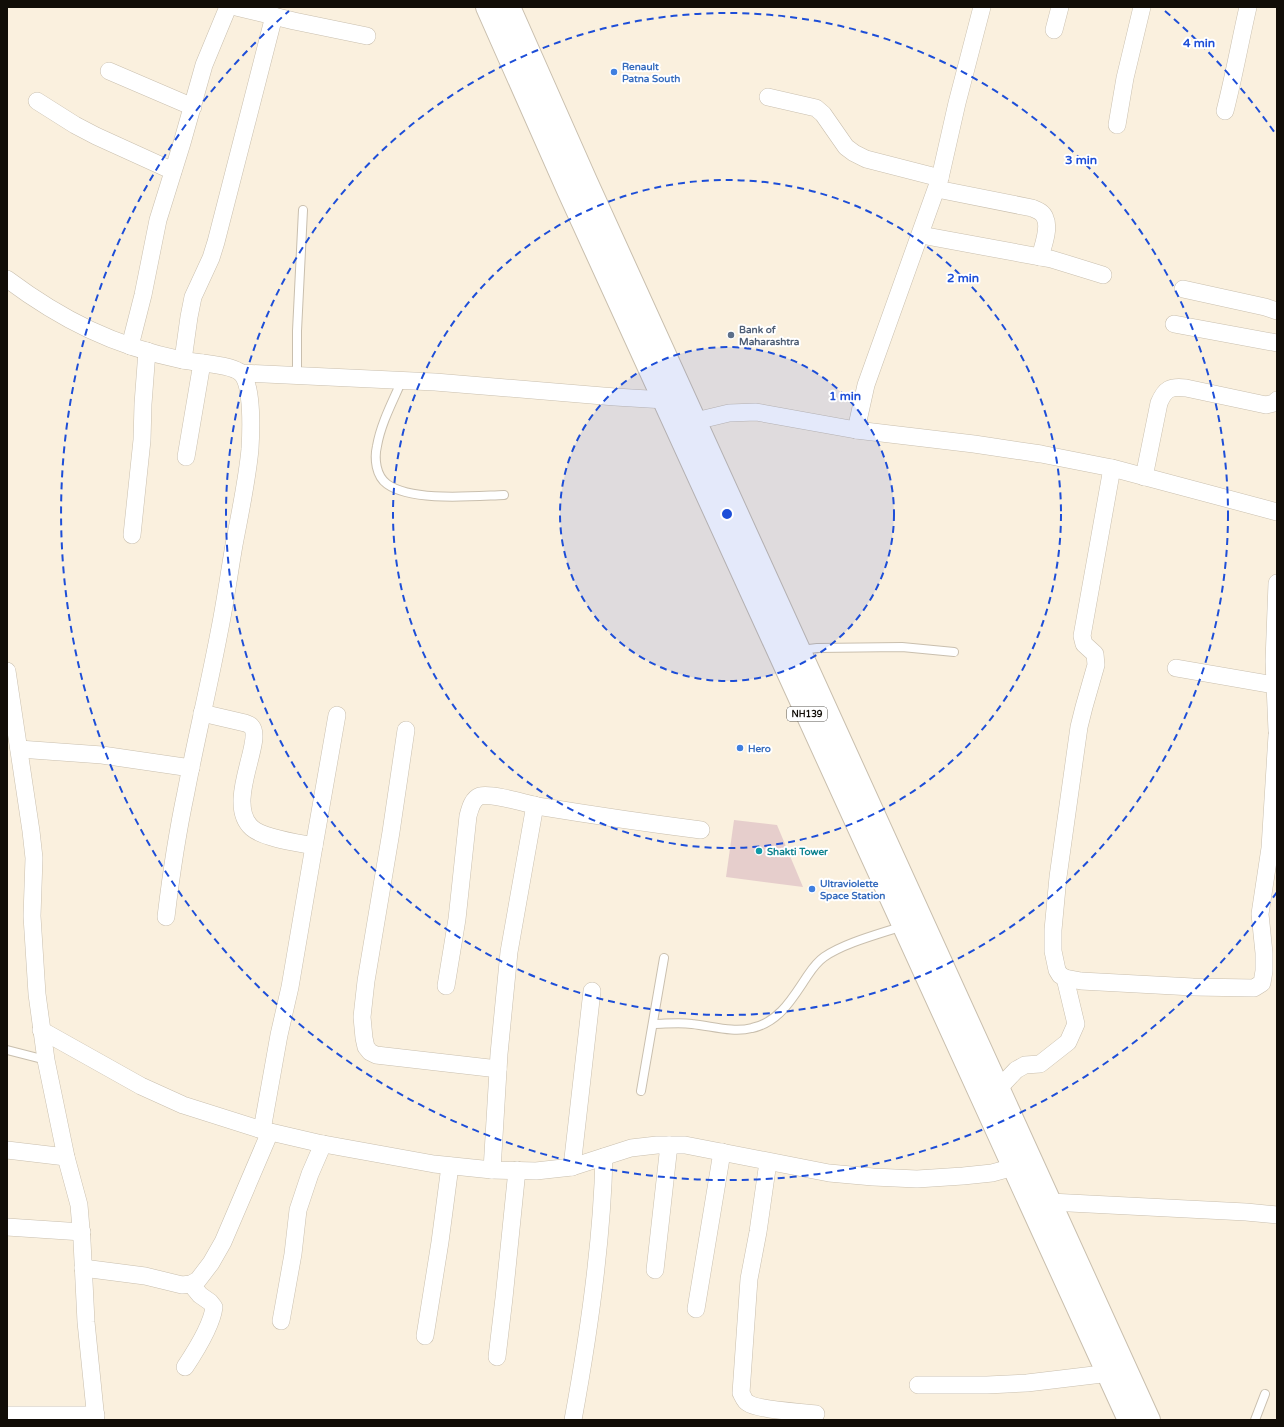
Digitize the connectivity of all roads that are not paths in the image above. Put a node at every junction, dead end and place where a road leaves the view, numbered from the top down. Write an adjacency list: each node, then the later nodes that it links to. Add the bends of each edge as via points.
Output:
1 (228, 7): 14 (street, via 204,65)
2 (236, 7): 8 (street)
3 (982, 7): 18 (street)
4 (1060, 7): 9 (street)
5 (1142, 7): 16 (street)
6 (1248, 7): 15 (street)
7 (500, 12): 35 (highway, NH139); 37 (highway, NH139, via 586,181)
8 (274, 16): 10 (street); 30 (street, via 216,242 193,297)
9 (1054, 30)
10 (367, 36)
11 (109, 71): 14 (street)
12 (768, 97): 18 (street, via 816,108 846,147 854,153)
13 (37, 101): 17 (street, via 75,126)
14 (193, 107): 17 (street)
15 (1225, 110)
16 (1117, 125)
17 (173, 171): 28 (street, via 158,220)
18 (938, 183): 20 (street); 21 (street, via 1040,212 1045,216 1046,222)
19 (302, 210): 33 (lane)
20 (921, 235): 21 (street); 38 (street, via 866,385)
21 (1040, 257): 22 (street)
22 (1103, 275)
23 (7, 279): 28 (street, via 63,317)
24 (1184, 289): 25 (street)
25 (1277, 311)
26 (1174, 324): 27 (street)
27 (1277, 343)
28 (130, 346): 29 (street)
29 (147, 351): 30 (street); 44 (street, via 142,440)
30 (184, 360): 31 (street)
31 (202, 363): 32 (street, via 230,368); 39 (street)
32 (241, 373): 33 (street); 51 (street, via 249,391 250,447 221,625)
33 (297, 375): 34 (street)
34 (402, 380): 35 (street); 42 (lane, via 382,427 377,446 376,462 379,474 386,484 416,494)
35 (665, 400): 37 (highway, NH139)
36 (1277, 400): 41 (street, via 1266,405 1256,404 1186,388 1170,388 1163,394 1159,404)
37 (686, 423): 38 (street, via 729,413 756,412); 46 (highway, NH139)
38 (856, 430): 40 (street, via 982,445)
39 (186, 457)
40 (1112, 468): 41 (street); 65 (street, via 1082,636 1084,644 1095,654 1096,665 1079,727 1054,908 1053,951 1057,970)
41 (1144, 477): 43 (street)
42 (504, 495)
43 (1277, 512)
44 (132, 535)
45 (1277, 583): 50 (street)
46 (790, 652): 47 (lane, via 817,648 902,647); 62 (highway, NH139); 73 (highway, NH139)
47 (954, 652)
48 (1176, 668): 50 (street)
49 (7, 671): 56 (street)
50 (1275, 696): 54 (street)
51 (202, 713): 57 (street); 60 (street, via 251,726 254,739 242,803 246,821 261,833)
52 (337, 715): 60 (street)
53 (406, 730): 72 (street, via 366,981 362,1017 366,1046 370,1052 383,1056)
54 (1277, 731)
55 (1277, 735): 63 (street, via 1270,848 1260,914)
56 (19, 749): 57 (street, via 102,755); 69 (street, via 33,852 32,916)
57 (191, 768): 61 (street, via 173,862)
58 (535, 805): 59 (street); 66 (street, via 480,796 471,806); 72 (street, via 509,952)
59 (701, 830)
60 (314, 846): 75 (street, via 290,987 279,1035)
61 (166, 917)
62 (903, 925): 68 (lane, via 838,949 823,958 814,966 790,1003 768,1022 753,1028 740,1030 690,1023); 83 (highway, NH139)
63 (1270, 953): 65 (street, via 1262,983 1254,988 1193,987)
64 (664, 958): 68 (lane)
65 (1065, 978): 73 (street, via 1076,1024 1068,1042 1040,1064 1025,1065 1016,1070)
66 (446, 986)
67 (592, 991): 85 (street)
68 (653, 1024): 74 (lane)
69 (41, 1030): 71 (street); 75 (street, via 141,1086 183,1105)
70 (7, 1050): 71 (lane)
71 (46, 1060): 80 (street)
72 (498, 1069): 86 (street)
73 (999, 1088): 83 (highway, NH139)
74 (641, 1092)
75 (266, 1131): 76 (street); 94 (street, via 223,1242 203,1274)
76 (323, 1144): 84 (street); 96 (street, via 298,1210 293,1254)
77 (669, 1145): 79 (street); 81 (street, via 631,1148); 93 (street)
78 (7, 1150): 80 (street)
79 (722, 1152): 82 (street); 95 (street)
80 (66, 1157): 91 (street, via 79,1205)
81 (604, 1157): 85 (street); 106 (street, via 593,1291)
82 (768, 1162): 83 (street, via 829,1173 917,1179 992,1173); 103 (street, via 749,1279 741,1393 748,1404)
83 (1023, 1164): 88 (highway, NH139); 100 (highway, NH139)
84 (450, 1166): 86 (street); 97 (street)
85 (572, 1167): 87 (street, via 536,1171)
86 (492, 1170): 87 (street)
87 (517, 1170): 98 (street)
88 (1050, 1202): 89 (street); 100 (highway, NH139)
89 (1277, 1215)
90 (7, 1227): 91 (street)
91 (82, 1232): 92 (street)
92 (83, 1268): 94 (street, via 145,1276 182,1285); 105 (street, via 89,1365)
93 (655, 1270)
94 (191, 1284): 99 (street, via 214,1307 202,1338)
95 (696, 1309)
96 (280, 1321)
97 (425, 1336)
98 (497, 1357)
99 (185, 1367)
100 (1117, 1372): 101 (street, via 1019,1384); 107 (highway, NH139); 108 (highway, NH139)
101 (918, 1385)
102 (1265, 1394): 109 (lane)
103 (816, 1414)
104 (7, 1415): 105 (street)
105 (96, 1418)
106 (573, 1420)
107 (1128, 1420)
108 (1149, 1420)
109 (1255, 1420)

